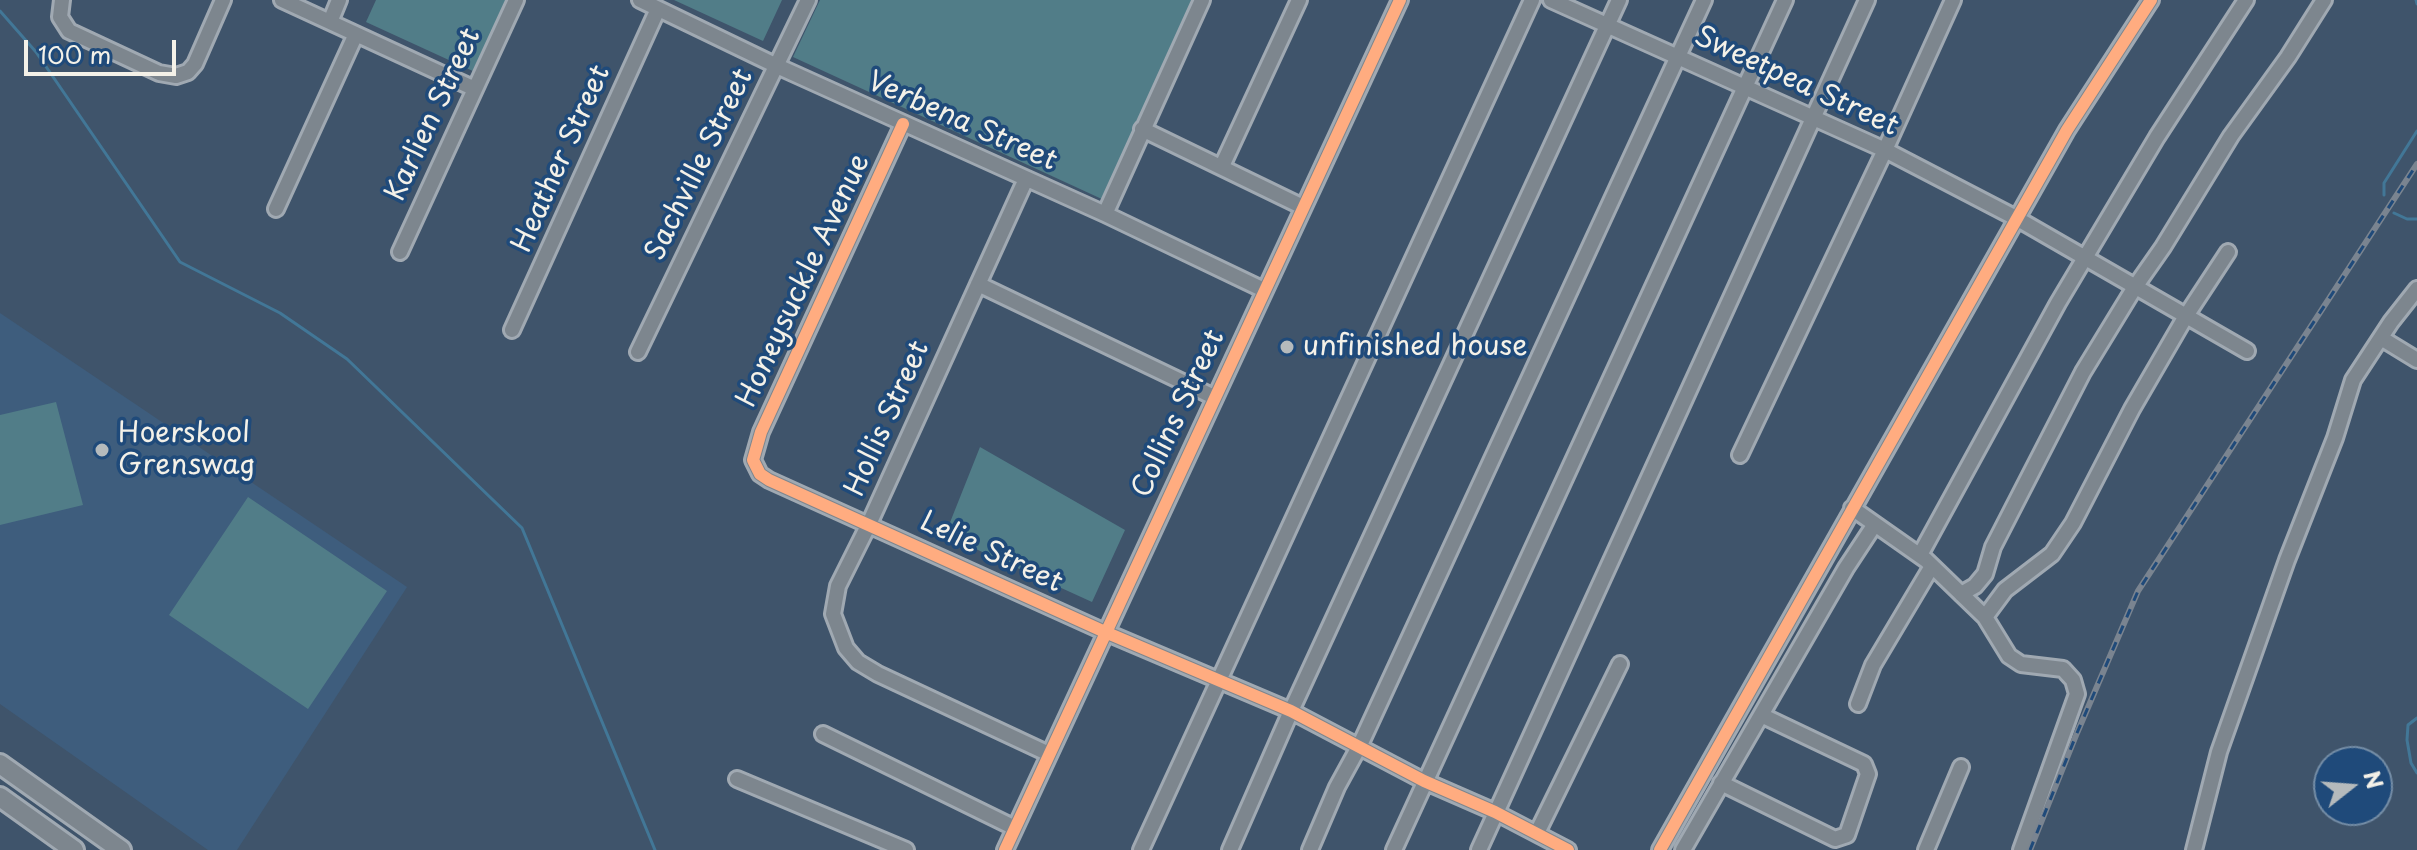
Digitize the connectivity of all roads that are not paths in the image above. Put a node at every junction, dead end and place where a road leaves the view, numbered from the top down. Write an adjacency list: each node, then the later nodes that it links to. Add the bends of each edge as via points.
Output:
1 (62, 0): 2 (street, via 60,17 69,31 170,76 183,75 195,64)
2 (223, 0)
3 (282, 0): 22 (street)
4 (339, 0): 22 (street)
5 (516, 0): 28 (street, Karlien Street)
6 (640, 0): 21 (street, Verbena Street)
7 (808, 0): 26 (street, Sachville Street)
8 (1202, 0): 31 (street)
9 (1299, 0): 33 (street)
10 (1400, 0): 35 (street, Collins Street)
11 (1532, 0): 64 (street)
12 (1551, 0): 23 (street, Sweetpea Street)
13 (1619, 0): 23 (street)
14 (1704, 0): 25 (street)
15 (1785, 0): 27 (street)
16 (1867, 0): 29 (street)
17 (1953, 0): 32 (street)
18 (2151, 0): 38 (street)
19 (2246, 0): 41 (street)
20 (2324, 0): 43 (street)
21 (658, 9): 26 (street, Verbena Street); 47 (street, Heather Street)
22 (330, 22): 24 (street)
23 (1608, 24): 25 (street, Sweetpea Street); 66 (street)
24 (356, 34): 28 (street); 36 (street)
25 (1679, 56): 27 (street, Sweetpea Street); 69 (street)
26 (777, 66): 30 (street, Verbena Street); 50 (street, Sachville Street)
27 (1745, 87): 29 (street, Sweetpea Street); 74 (street)
28 (475, 89): 39 (street, Karlien Street)
29 (1813, 120): 32 (street, Sweetpea Street); 77 (street)
30 (903, 124): 34 (street, Verbena Street); 54 (street, Honeysuckle Avenue, via 761,432)
31 (1142, 129): 33 (street); 37 (street)
32 (1885, 150): 38 (street, Sweetpea Street); 53 (street)
33 (1222, 166): 35 (street)
34 (1026, 179): 37 (street, Verbena Street); 42 (street, Hollis Street)
35 (1303, 207): 45 (street, Collins Street)
36 (276, 209)
37 (1105, 214): 45 (street, Verbena Street)
38 (2016, 218): 41 (street, Sweetpea Street); 55 (street)
39 (400, 252)
40 (2228, 252): 46 (street)
41 (2085, 258): 43 (street, Sweetpea Street); 58 (street)
42 (978, 284): 52 (street); 56 (street, Hollis Street)
43 (2135, 287): 46 (street, Sweetpea Street); 60 (street, via 2083,372 1993,547 1985,574)
44 (2417, 289): 48 (street)
45 (1264, 290): 52 (street, Collins Street)
46 (2186, 316): 49 (street, Sweetpea Street); 61 (street, via 2073,523 2052,554 2005,590)
47 (512, 330)
48 (2381, 338): 51 (street); 94 (street, via 2345,400 2219,752)
49 (2247, 351)
50 (638, 352)
51 (2417, 360)
52 (1214, 397): 62 (street, Collins Street)
53 (1740, 455)
54 (753, 460): 56 (street, Lelie Street, via 769,480)
55 (1852, 508): 57 (street); 90 (street)
56 (869, 524): 62 (street, Lelie Street); 70 (street, Hollis Street, via 834,601 833,614 846,648 878,674)
57 (1875, 524): 58 (street); 67 (street)
58 (1920, 555): 59 (street)
59 (1932, 566): 60 (street); 65 (street, via 1873,665)
60 (1961, 594): 61 (street)
61 (1985, 617): 93 (street, via 2009,656 2021,664 2063,669 2077,694)
62 (1105, 632): 64 (street, Lelie Street); 70 (street, Collins Street)
63 (1620, 664): 79 (street)
64 (1219, 680): 66 (street, Lelie Street); 84 (street)
65 (1858, 704)
66 (1291, 711): 69 (street, Lelie Street); 85 (street)
67 (1761, 715): 75 (street); 75 (street, via 1864,764 1868,774 1847,835 1835,839)
68 (823, 734): 78 (street)
69 (1360, 745): 74 (street, Lelie Street); 86 (street)
70 (1049, 754): 78 (street, Collins Street)
71 (0, 764): 81 (main road)
72 (1961, 767): 92 (street)
73 (737, 779): 82 (street)
74 (1424, 781): 77 (street, Lelie Street); 87 (street)
75 (1721, 783): 91 (street)
76 (0, 797): 80 (main road)
77 (1495, 812): 79 (street, Lelie Street); 88 (street)
78 (1015, 828): 83 (street, Collins Street)
79 (1537, 833): 89 (street, Lelie Street)
80 (74, 850)
81 (121, 850)
82 (906, 850)
83 (1005, 850)
84 (1141, 850)
85 (1230, 850)
86 (1310, 850)
87 (1394, 850)
88 (1479, 850)
89 (1568, 850)
90 (1660, 850)
91 (1683, 850)
92 (1926, 850)
93 (2021, 850)
94 (2194, 850)

